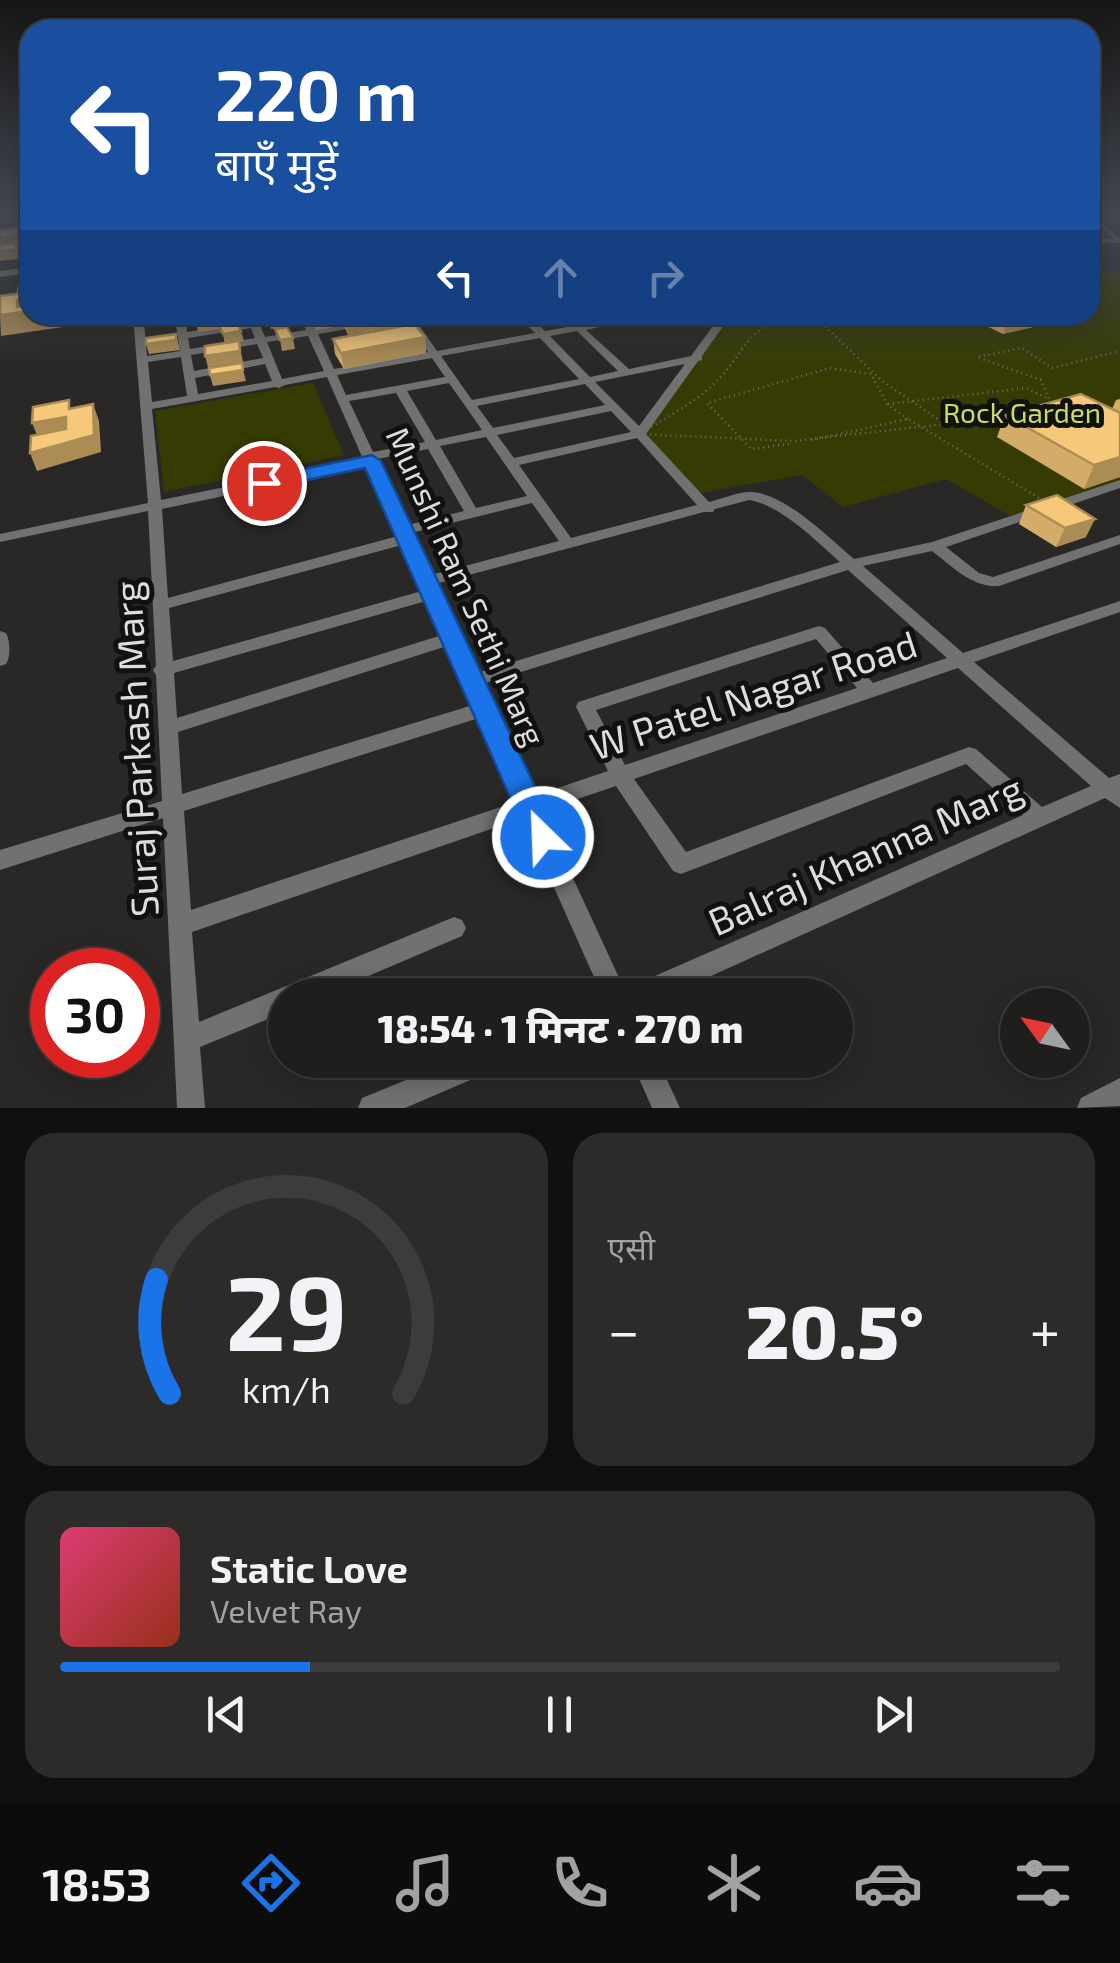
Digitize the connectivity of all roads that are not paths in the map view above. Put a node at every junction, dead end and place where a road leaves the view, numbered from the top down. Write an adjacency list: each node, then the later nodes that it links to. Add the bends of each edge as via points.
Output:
1 (20, 268): 2 (street)
2 (18, 272): 3 (street)
3 (0, 274)
4 (139, 325): 22 (street, Suraj Parkash Marg)
5 (181, 325): 16 (street)
6 (232, 325): 16 (street)
7 (256, 325): 18 (street)
8 (309, 325): 15 (street, Munshi Ram Sethi Marg)
9 (337, 325): 15 (street)
10 (414, 325): 20 (street)
11 (535, 325): 17 (street)
12 (595, 325): 14 (street)
13 (719, 325): 21 (street)
14 (579, 328): 17 (street); 24 (street)
15 (312, 332): 18 (street); 26 (street, Munshi Ram Sethi Marg)
16 (182, 336): 19 (street)
17 (541, 336): 20 (street); 28 (street)
18 (263, 340): 19 (street); 23 (street)
19 (186, 353): 22 (street); 25 (street)
20 (436, 356): 26 (street); 27 (street)
21 (698, 358): 24 (street); 37 (street)
22 (142, 360): 34 (street, Suraj Parkash Marg)
23 (271, 360): 25 (street); 29 (street)
24 (628, 374): 28 (street)
25 (190, 375): 31 (street)
26 (330, 376): 29 (street); 32 (street, Munshi Ram Sethi Marg)
27 (452, 379): 30 (street); 33 (street)
28 (589, 382): 33 (street); 35 (street)
29 (279, 385): 31 (street)
30 (400, 389): 32 (street); 38 (street)
31 (193, 399): 34 (street)
32 (344, 399): 39 (street, Munshi Ram Sethi Marg)
33 (470, 404): 36 (street)
34 (146, 407): 43 (street, Suraj Parkash Marg)
35 (613, 407): 36 (street); 37 (street)
36 (488, 432): 38 (street); 40 (street)
37 (640, 434): 40 (street); 44 (street)
38 (431, 444): 39 (street); 45 (street)
39 (371, 459): 43 (street); 46 (street, Munshi Ram Sethi Marg)
40 (509, 463): 42 (street)
41 (1120, 484): 50 (street)
42 (534, 498): 45 (street); 49 (street)
43 (155, 506): 47 (street); 53 (street, Suraj Parkash Marg)
44 (708, 509): 49 (street); 51 (street, via 749,496 768,499)
45 (472, 513): 46 (street)
46 (408, 534): 52 (street, Munshi Ram Sethi Marg); 53 (street)
47 (0, 538)
48 (1120, 539): 50 (street, via 993,582)
49 (567, 543): 52 (street)
50 (935, 546): 51 (street)
51 (851, 564): 58 (street); 60 (street)
52 (428, 587): 56 (street, Munshi Ram Sethi Marg); 59 (street)
53 (162, 604): 59 (street, Suraj Parkash Marg)
54 (1120, 606): 58 (street, W Patel Nagar Road)
55 (0, 637): 57 (street)
56 (452, 638): 60 (street, Munshi Ram Sethi Marg); 63 (street)
57 (0, 660)
58 (959, 662): 61 (street, W Patel Nagar Road); 65 (street)
59 (162, 670): 63 (street, Suraj Parkash Marg)
60 (472, 681): 62 (street, Munshi Ram Sethi Marg)
61 (870, 692): 64 (street, W Patel Nagar Road); 64 (street, via 819,632 585,706)
62 (484, 709): 66 (street); 67 (street, Munshi Ram Sethi Marg)
63 (169, 728): 66 (street, Suraj Parkash Marg)
64 (620, 776): 67 (street, W Patel Nagar Road); 68 (street, via 681,864 969,755)
65 (1116, 790): 68 (street, Balraj Khanna Marg)
66 (174, 804): 69 (street); 70 (street, Suraj Parkash Marg)
67 (529, 806): 70 (street, W Patel Nagar Road); 73 (street, Munshi Ram Sethi Marg)
68 (1040, 818): 74 (street, Balraj Khanna Marg)
69 (0, 860)
70 (180, 925): 76 (street, Suraj Parkash Marg)
71 (454, 928): 72 (street)
72 (335, 978)
73 (607, 978)
74 (678, 978)
75 (268, 1006): 76 (street)
76 (187, 1040): 80 (street, Suraj Parkash Marg)
77 (444, 1078): 81 (street)
78 (652, 1078): 82 (street)
79 (1120, 1091): 83 (street)
80 (191, 1108)
81 (372, 1108)
82 (666, 1108)
83 (1091, 1108)

